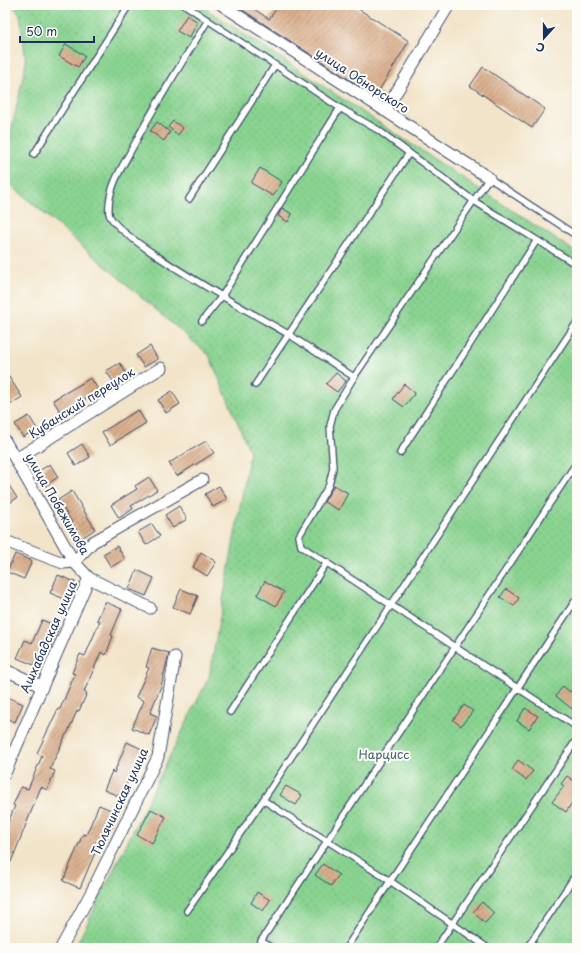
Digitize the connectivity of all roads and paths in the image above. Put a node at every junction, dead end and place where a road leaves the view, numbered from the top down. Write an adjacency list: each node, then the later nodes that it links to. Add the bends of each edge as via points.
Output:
1 (129, 5): 10 (lane)
2 (185, 5): 5 (lane)
3 (222, 5): 8 (street, улица Обнорского)
4 (449, 5): 8 (street)
5 (208, 20): 6 (lane); 17 (lane, via 151,112 116,179 109,200 109,215 120,229 183,273)
6 (275, 65): 7 (lane); 12 (lane)
7 (340, 108): 9 (lane, via 378,130); 17 (lane)
8 (385, 111): 11 (street, улица Обнорского)
9 (409, 153): 13 (lane); 20 (lane)
10 (34, 154)
11 (489, 178): 13 (lane); 14 (lane)
12 (189, 199)
13 (474, 201): 15 (lane); 22 (lane)
14 (577, 236)
15 (537, 240): 16 (lane); 25 (lane)
16 (577, 265)
17 (222, 296): 18 (lane); 20 (lane)
18 (202, 321)
19 (577, 322): 34 (lane)
20 (288, 334): 22 (lane); 23 (lane)
21 (161, 368): 26 (street, Кубанский переулок)
22 (354, 377): 31 (lane, via 334,410 330,426 333,468 329,485 299,536 301,546)
23 (255, 385)
24 (5, 441): 26 (street, улица Побежимова)
25 (400, 454)
26 (16, 459): 30 (street, улица Побежимова)
27 (577, 462): 36 (lane)
28 (202, 480): 30 (street, via 93,542)
29 (5, 541): 30 (street, via 63,563)
30 (74, 562): 32 (street, улица Побежимова)
31 (327, 562): 34 (lane); 41 (lane)
32 (88, 578): 35 (street); 39 (street, Ашхабадская улица)
33 (577, 598): 40 (lane)
34 (392, 604): 36 (lane); 45 (lane)
35 (150, 608)
36 (455, 645): 40 (lane); 46 (lane)
37 (175, 657): 51 (street, Тюлячинская улица, via 158,757)
38 (5, 670): 39 (street)
39 (41, 686): 44 (street, Ашхабадская улица)
40 (517, 687): 42 (lane); 48 (lane)
41 (230, 712)
42 (577, 727)
43 (577, 739): 50 (lane)
44 (5, 773)
45 (263, 800): 46 (lane); 49 (lane)
46 (326, 840): 48 (lane); 52 (lane, via 261,941)
47 (577, 873): 56 (lane)
48 (390, 881): 50 (lane); 53 (lane)
49 (187, 911)
50 (452, 923): 54 (lane); 55 (lane)
51 (61, 948)
52 (272, 948)
53 (346, 948)
54 (436, 948)
55 (488, 948)
56 (527, 948)

